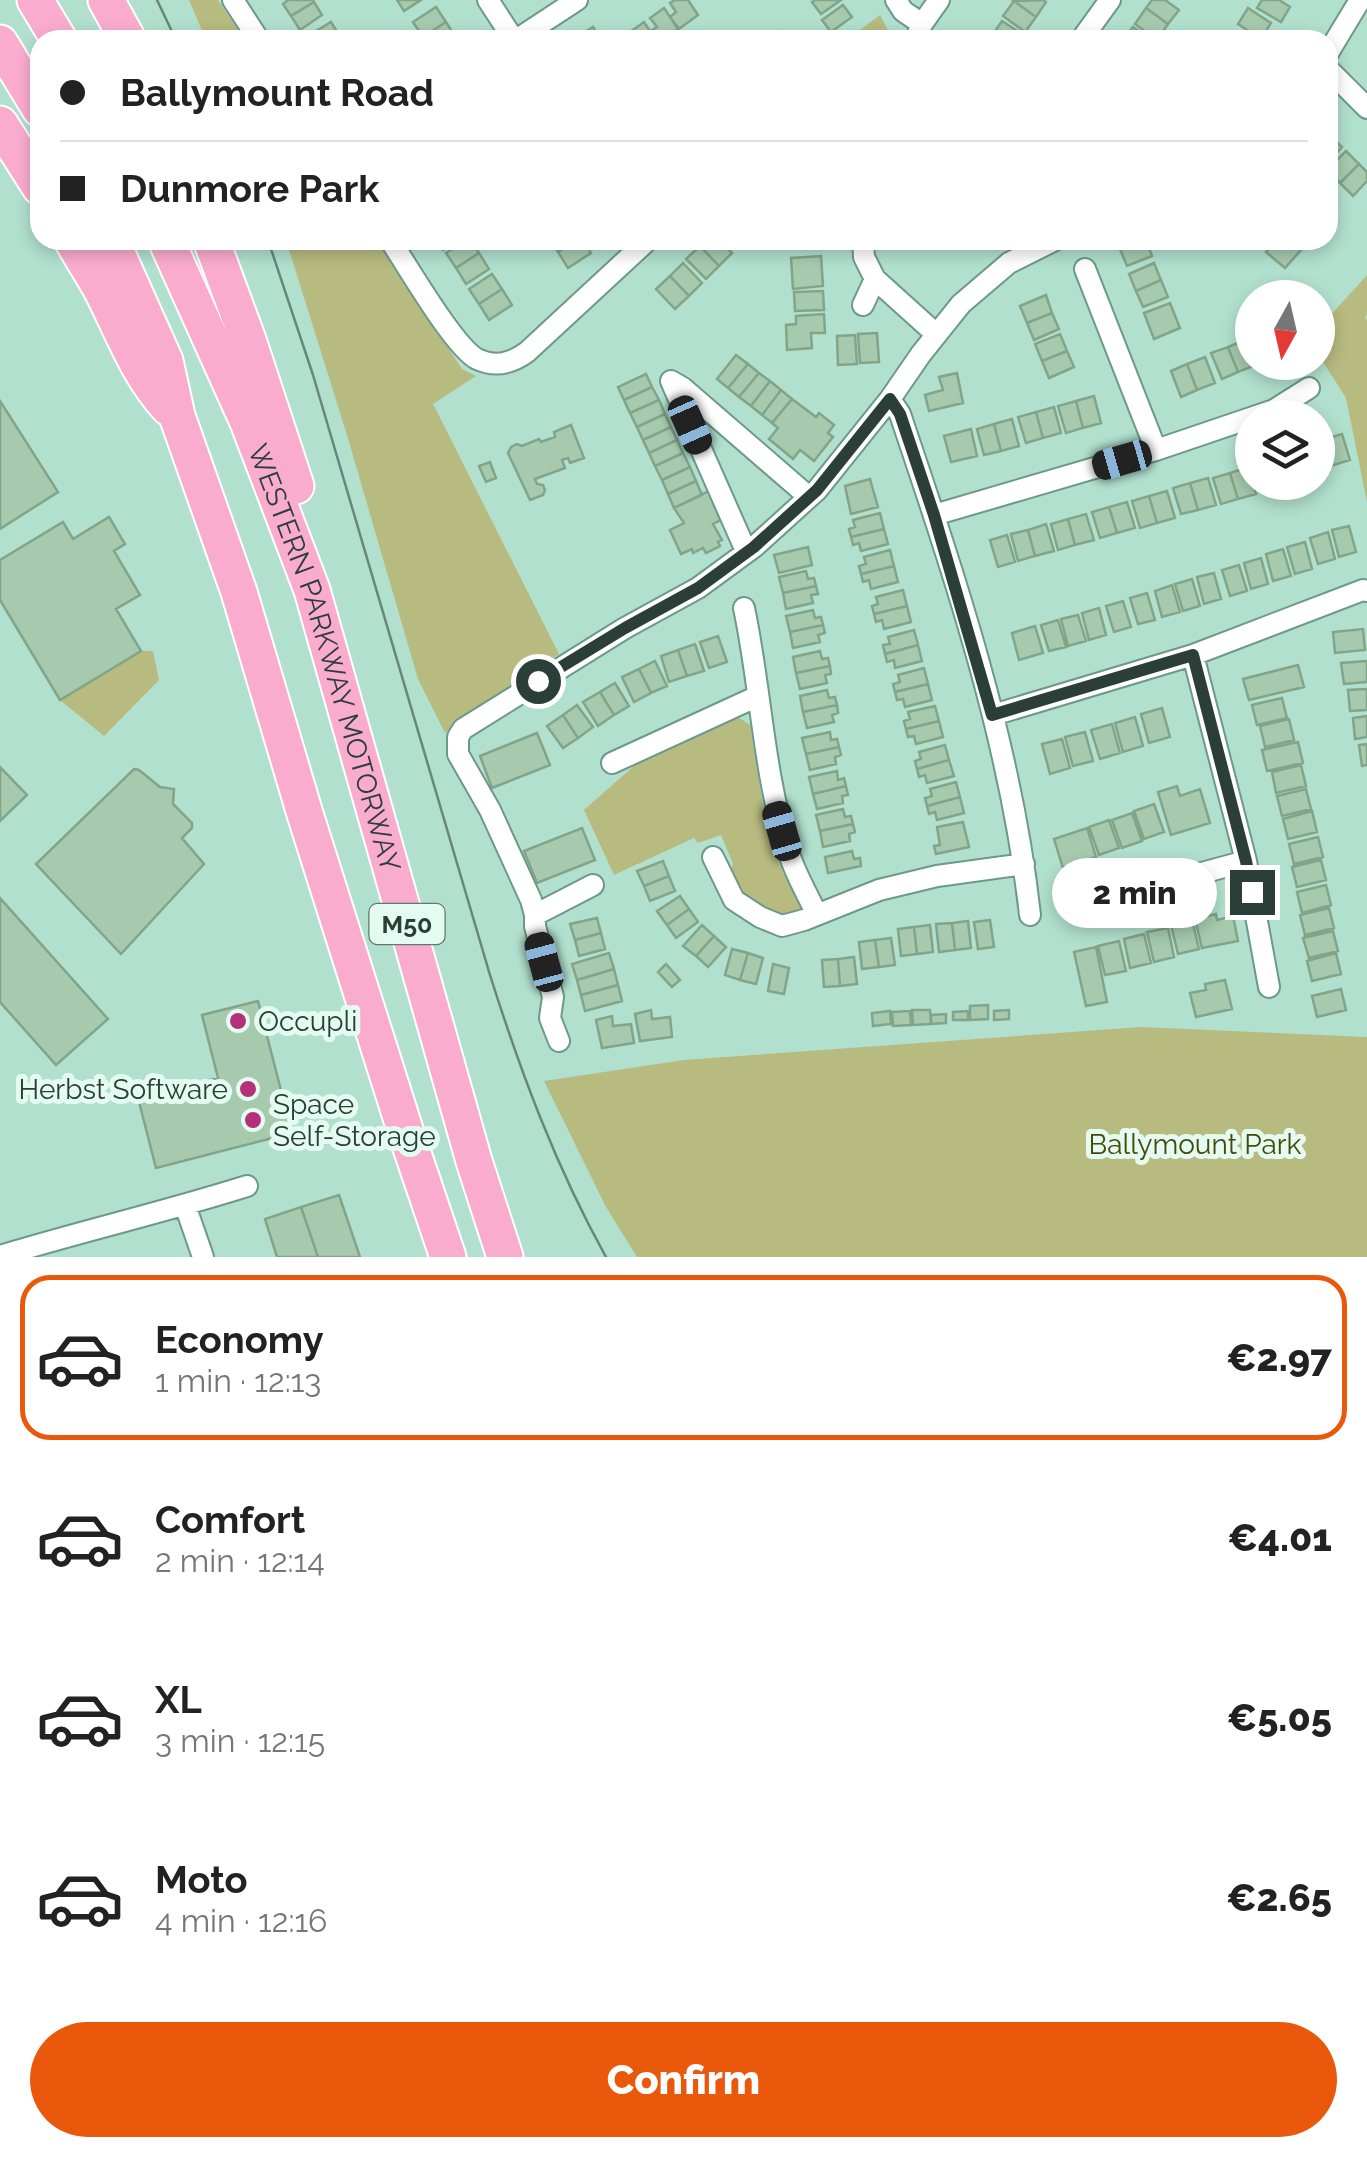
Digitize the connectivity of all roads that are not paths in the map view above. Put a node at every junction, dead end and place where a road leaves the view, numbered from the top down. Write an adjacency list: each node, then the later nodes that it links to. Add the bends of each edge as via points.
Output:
1 (36, 0): 11 (highway)
2 (106, 0): 12 (highway)
3 (114, 0): 13 (highway)
4 (233, 0): 14 (street)
5 (488, 0): 15 (street)
6 (577, 0): 16 (street)
7 (896, 0): 17 (street)
8 (939, 0): 18 (street)
9 (1110, 0): 19 (street)
10 (1360, 0): 20 (street)
11 (53, 30)
12 (124, 30)
13 (126, 30)
14 (252, 30)
15 (508, 30)
16 (530, 30)
17 (917, 30)
18 (919, 30)
19 (1088, 30)
20 (1338, 36)
21 (0, 42): 23 (highway)
22 (1338, 79): 24 (street)
23 (30, 92)
24 (1367, 108)
25 (0, 124): 26 (highway)
26 (30, 171)
27 (78, 250): 41 (highway, M50, via 138,364)
28 (115, 250): 41 (highway, M50, via 165,361)
29 (171, 250): 46 (highway, WESTERN PARKWAY MOTORWAY / M50, via 248,422)
30 (215, 250): 46 (highway, M50, via 310,528)
31 (397, 250): 32 (street, via 454,337 478,360 495,364 527,352)
32 (637, 250)
33 (863, 250): 36 (street)
34 (1035, 250): 38 (street, via 1009,263)
35 (1085, 269): 42 (street)
36 (875, 280): 37 (street); 38 (street)
37 (863, 305)
38 (936, 334): 40 (street)
39 (1309, 388): 42 (street, via 1274,410)
40 (890, 399): 43 (street); 44 (street)
41 (177, 416): 67 (highway, M50, via 240,592)
42 (1156, 450): 44 (street)
43 (809, 497): 45 (street); 45 (street, via 668,374)
44 (934, 515): 51 (street)
45 (746, 552): 59 (street, via 698,588 463,729 458,754)
46 (312, 590): 68 (highway, WESTERN PARKWAY MOTORWAY / M50)
47 (1367, 591): 49 (street)
48 (744, 608): 50 (street)
49 (1193, 655): 51 (street); 54 (street)
50 (758, 696): 52 (street); 58 (street, via 775,806)
51 (992, 715): 55 (street)
52 (612, 763)
53 (714, 857): 58 (street, via 734,900 760,916 782,926)
54 (1246, 861): 57 (street); 61 (street)
55 (1024, 864): 58 (street, via 937,876); 60 (street)
56 (592, 886): 59 (street)
57 (1073, 908)
58 (816, 913)
59 (535, 915): 62 (street)
60 (1030, 915)
61 (1269, 987)
62 (559, 1042)
63 (247, 1186): 64 (street)
64 (185, 1205): 65 (street); 66 (street)
65 (0, 1256)
66 (203, 1257)
67 (448, 1257)
68 (505, 1257)

